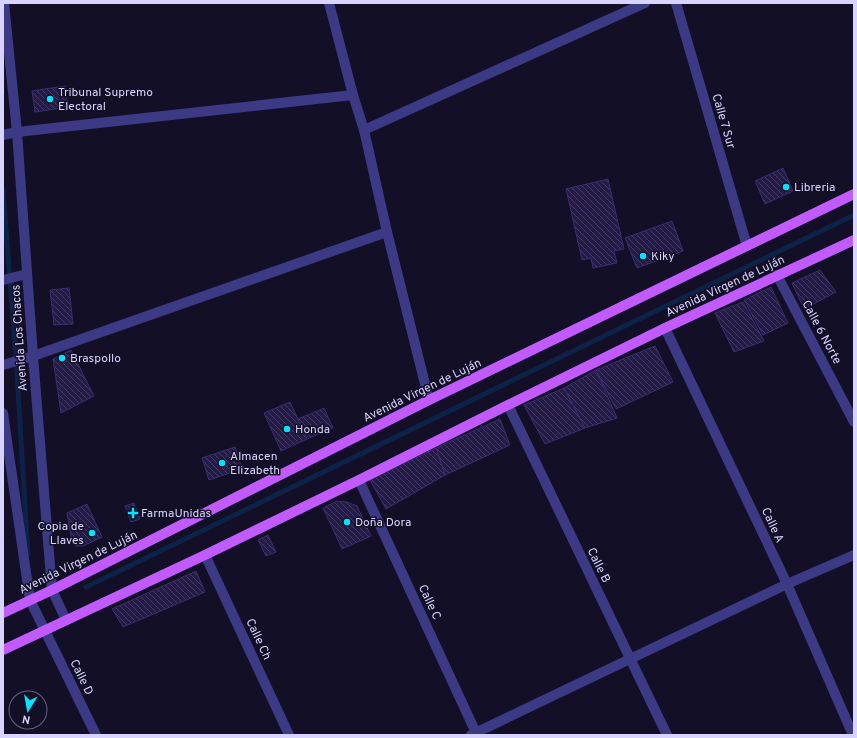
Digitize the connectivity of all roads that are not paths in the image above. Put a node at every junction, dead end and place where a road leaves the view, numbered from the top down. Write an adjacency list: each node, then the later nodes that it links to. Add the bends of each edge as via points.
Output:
1 (4, 3): 7 (street, Avenida Los Chacos)
2 (329, 3): 5 (street)
3 (645, 3): 6 (street)
4 (676, 3): 12 (street, Calle 7 Sur)
5 (353, 95): 6 (street); 7 (street)
6 (364, 130): 10 (street)
7 (17, 132): 8 (street); 13 (street, Avenida Los Chacos)
8 (3, 135)
9 (854, 194): 12 (main road, Avenida Virgen de Luján)
10 (387, 232): 17 (street); 19 (street)
11 (854, 240): 14 (main road, Avenida Virgen de Luján)
12 (748, 246): 19 (main road, Avenida Virgen de Luján)
13 (22, 275): 15 (street); 17 (street, Avenida Los Chacos)
14 (777, 276): 16 (main road, Avenida Virgen de Luján); 22 (street, Calle 6 Norte)
15 (3, 280)
16 (665, 328): 20 (main road, Avenida Virgen de Luján); 26 (street, Calle A)
17 (30, 358): 18 (street); 27 (street, Avenida Los Chacos)
18 (4, 365)
19 (429, 400): 27 (main road, Avenida Virgen de Luján)
20 (508, 405): 23 (main road, Avenida Virgen de Luján); 33 (street, Calle B)
21 (3, 413): 28 (street)
22 (854, 422)
23 (359, 480): 24 (main road, Avenida Virgen de Luján); 34 (street, Calle C)
24 (205, 555): 30 (main road, Avenida Virgen de Luján); 36 (street, Calle Ch)
25 (854, 555): 26 (street)
26 (787, 584): 33 (street); 38 (street, Calle A)
27 (52, 590): 28 (main road, Avenida Virgen de Luján); 30 (street, Avenida Los Chacos)
28 (30, 600): 29 (main road, Avenida Virgen de Luján); 31 (street)
29 (3, 613)
30 (66, 620): 31 (main road, Avenida Virgen de Luján)
31 (45, 630): 32 (main road, Avenida Virgen de Luján); 35 (street, Calle D)
32 (3, 650)
33 (630, 659): 34 (street); 37 (street, Calle B)
34 (475, 734)
35 (96, 735)
36 (289, 735)
37 (667, 735)
38 (853, 735)

